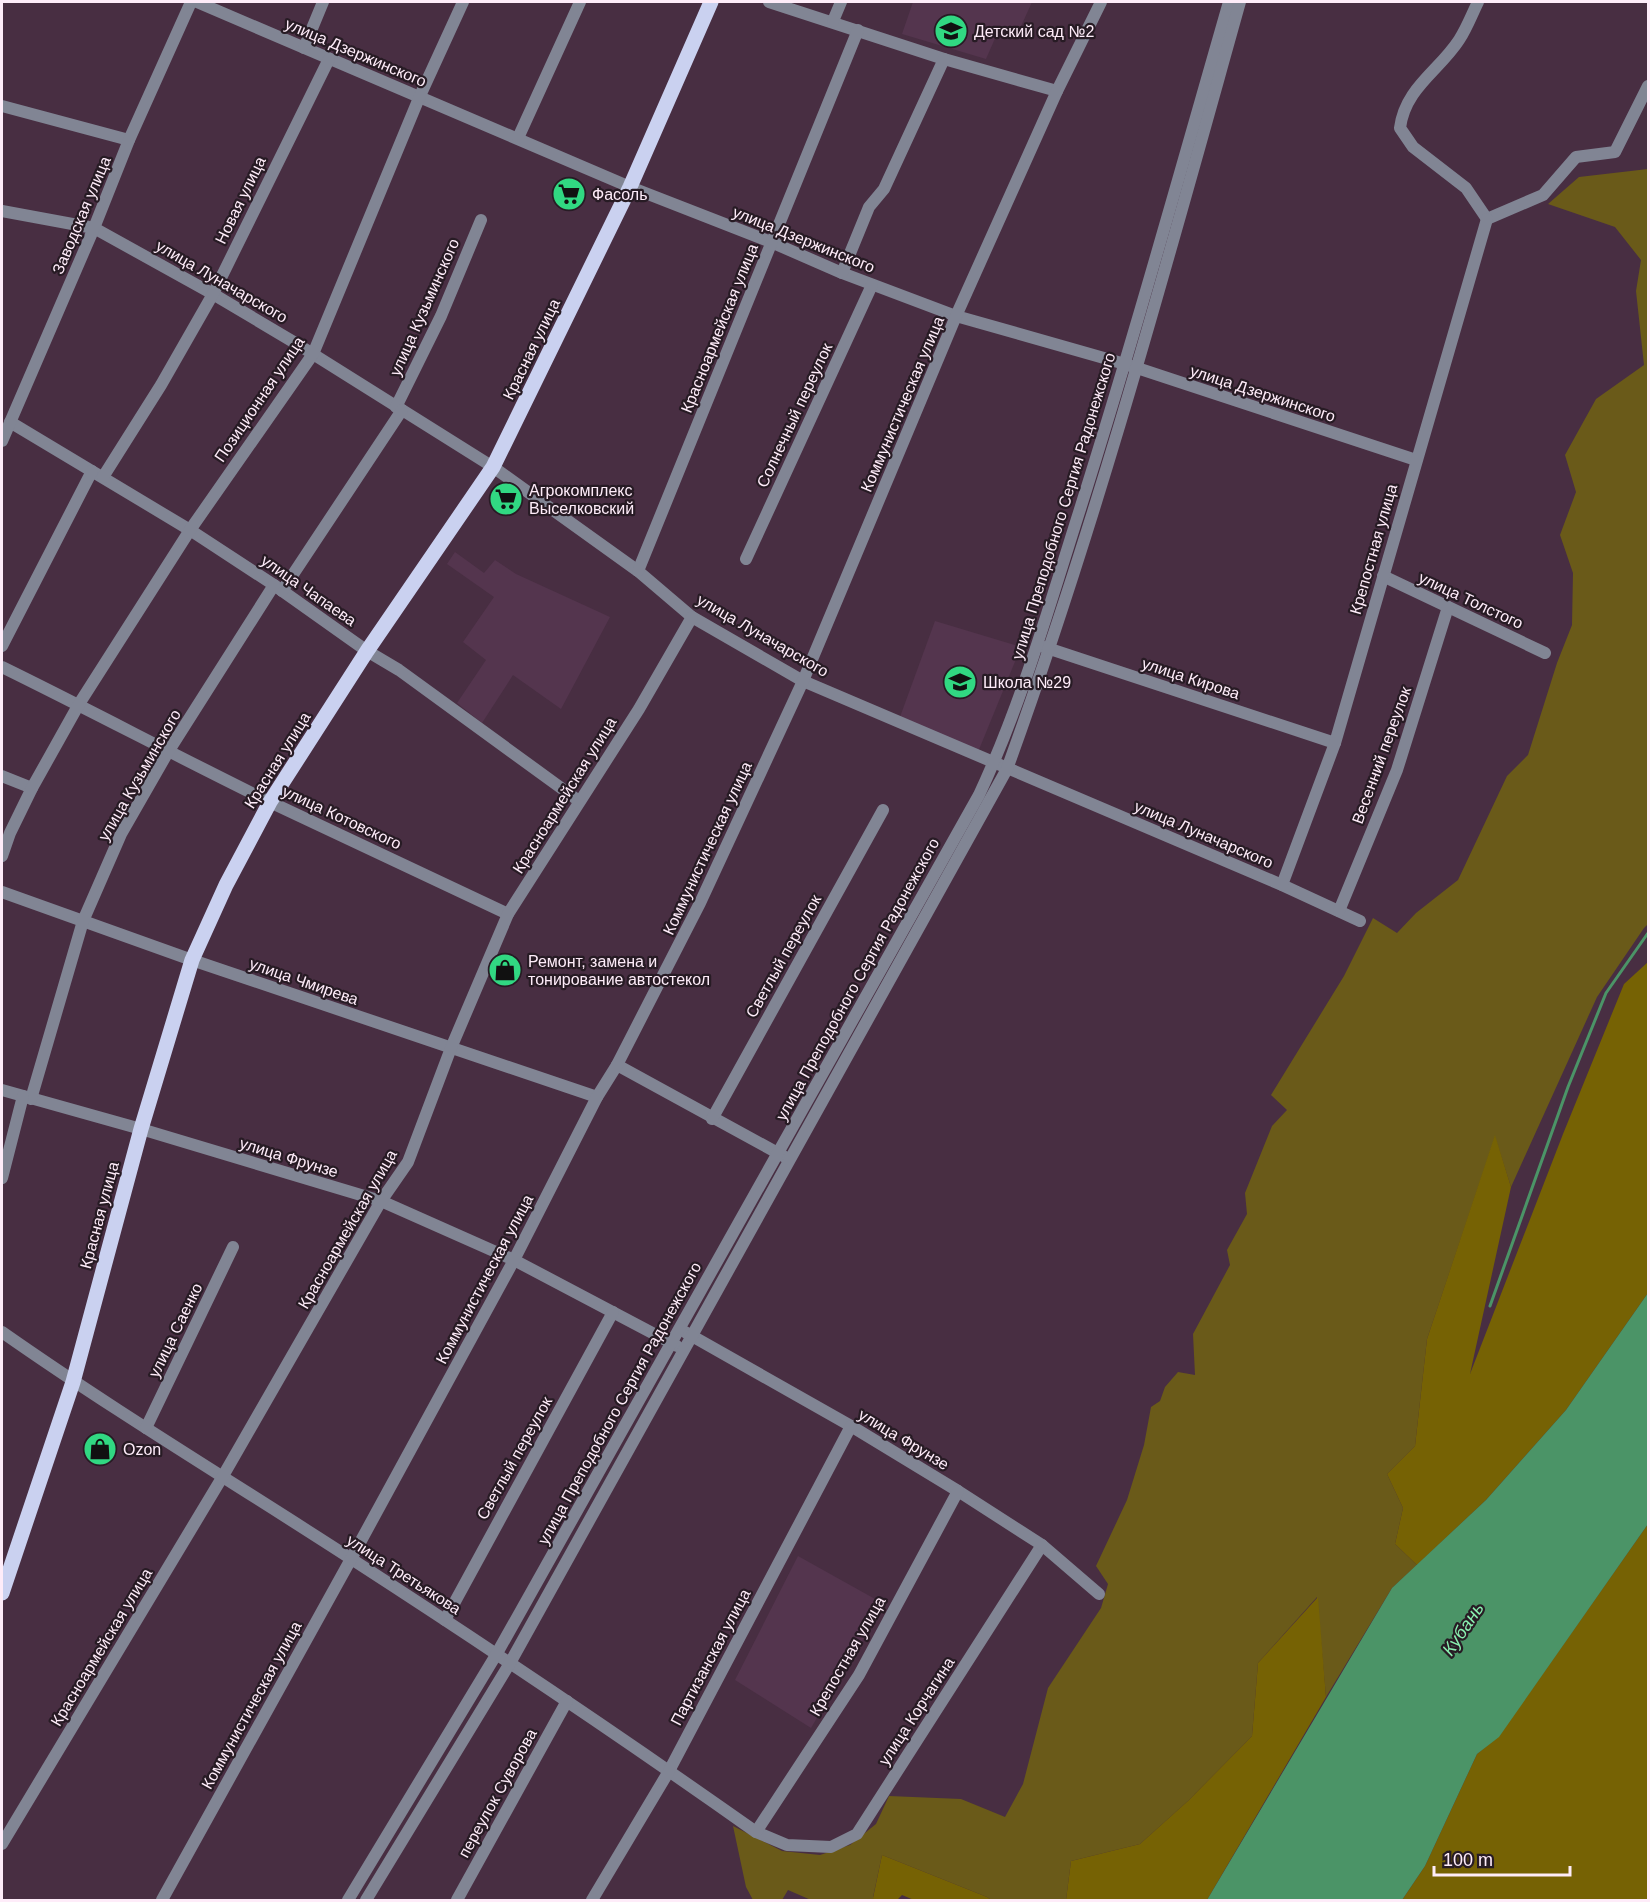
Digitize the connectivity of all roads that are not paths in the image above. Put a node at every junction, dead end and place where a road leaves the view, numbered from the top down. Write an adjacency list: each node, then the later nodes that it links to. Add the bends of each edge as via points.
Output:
1 (191, 2): 23 (street, Заводская улица)
2 (197, 2): 15 (street, улица Дзержинского)
3 (323, 2): 15 (street)
4 (464, 2): 20 (street, Позиционная улица)
5 (580, 2): 22 (street)
6 (711, 2): 24 (main road, Красная улица)
7 (769, 2): 13 (street)
8 (842, 2): 13 (street)
9 (1101, 2): 19 (street, Коммунистическая улица)
10 (1229, 2): 35 (street, улица Преподобного Сергия Радонежского)
11 (1240, 2): 35 (street, улица Преподобного Сергия Радонежского)
12 (1478, 2): 26 (street, via 1459,40 1402,111 1400,128 1413,147 1466,188)
13 (833, 21): 14 (street)
14 (858, 30): 17 (street); 29 (street, Красноармейская улица)
15 (304, 48): 16 (street, улица Дзержинского)
16 (329, 59): 20 (street, улица Дзержинского); 32 (street, Новая улица)
17 (944, 59): 19 (street); 30 (street, via 884,189 869,207)
18 (1648, 86): 26 (street, via 1615,152 1576,156 1543,195)
19 (1058, 91): 33 (street, Коммунистическая улица)
20 (419, 98): 22 (street, улица Дзержинского); 34 (street, Позиционная улица)
21 (2, 106): 23 (street)
22 (518, 138): 24 (street, улица Дзержинского)
23 (129, 140): 28 (street, Заводская улица)
24 (630, 187): 29 (street, улица Дзержинского); 40 (main road, Красная улица)
25 (2, 211): 28 (street, улица Луначарского)
26 (1487, 219): 39 (street, Крепостная улица)
27 (481, 220): 36 (street, улица Кузьминского)
28 (94, 228): 32 (street, улица Луначарского); 37 (street, Заводская улица)
29 (771, 242): 30 (street, улица Дзержинского); 44 (street, Красноармейская улица)
30 (842, 273): 31 (street, улица Дзержинского)
31 (872, 285): 33 (street, улица Дзержинского); 43 (street, Солнечный переулок)
32 (213, 294): 34 (street, улица Луначарского); 41 (street, Новая улица, via 161,385)
33 (956, 316): 35 (street, улица Дзержинского); 54 (street, Коммунистическая улица)
34 (313, 354): 36 (street, улица Луначарского); 42 (street, Позиционная улица)
35 (1131, 367): 39 (street, улица Дзержинского); 50 (street, улица Преподобного Сергия Радонежского)
36 (399, 408): 40 (street, улица Луначарского); 46 (street, улица Кузьминского)
37 (10, 422): 38 (street, Заводская улица); 41 (street, улица Чапаева)
38 (2, 441)
39 (1416, 460): 45 (street, Крепостная улица)
40 (493, 468): 44 (street, улица Луначарского); 51 (main road, Красная улица)
41 (98, 474): 42 (street, улица Чапаева); 49 (street, Новая улица)
42 (190, 530): 46 (street, улица Чапаева); 55 (street, Позиционная улица)
43 (746, 559)
44 (638, 571): 48 (street, улица Луначарского)
45 (1383, 576): 47 (street, улица Толстого); 56 (street, Крепостная улица)
46 (278, 588): 51 (street, улица Чапаева); 57 (street, улица Кузьминского)
47 (1448, 607): 52 (street, улица Толстого); 68 (street, Весенний переулок, via 1396,770)
48 (692, 617): 54 (street, улица Луначарского); 62 (street, Красноармейская улица)
49 (2, 646)
50 (1043, 647): 56 (street, улица Кирова); 58 (street, улица Преподобного Сергия Радонежского); 59 (street, улица Преподобного Сергия Радонежского)
51 (367, 651): 62 (street, улица Чапаева); 63 (main road, Красная улица)
52 (1545, 653)
53 (2, 668): 55 (street, улица Котовского)
54 (803, 681): 58 (street, улица Луначарского); 74 (street, Коммунистическая улица, via 700,903)
55 (78, 704): 57 (street, улица Котовского); 61 (street, Позиционная улица)
56 (1335, 743): 66 (street, Крепостная улица)
57 (168, 752): 63 (street, улица Котовского); 70 (street, улица Кузьминского, via 121,834)
58 (994, 763): 59 (street, улица Луначарского); 80 (street, улица Преподобного Сергия Радонежского)
59 (1007, 769): 66 (street, улица Луначарского); 80 (street, улица Преподобного Сергия Радонежского)
60 (2, 776): 61 (street)
61 (32, 788): 65 (street, Позиционная улица)
62 (579, 801): 69 (street, Красноармейская улица)
63 (270, 802): 69 (street, улица Котовского); 72 (main road, Красная улица)
64 (883, 810): 78 (street, Светлый переулок)
65 (2, 856)
66 (1282, 885): 68 (street, улица Луначарского)
67 (2, 892): 70 (street, улица Чмирева)
68 (1339, 911): 71 (street, улица Луначарского)
69 (508, 914): 73 (street, Красноармейская улица)
70 (83, 921): 72 (street, улица Чмирева); 77 (street, улица Кузьминского)
71 (1360, 921)
72 (192, 960): 73 (street, улица Чмирева); 79 (main road, Красная улица)
73 (450, 1048): 76 (street, улица Чмирева); 82 (street, Красноармейская улица, via 408,1162)
74 (617, 1065): 76 (street, Коммунистическая улица); 78 (street)
75 (2, 1090): 77 (street, улица Фрунзе)
76 (597, 1097): 84 (street, Коммунистическая улица)
77 (27, 1098): 79 (street, улица Фрунзе); 81 (street, улица Кузьминского)
78 (712, 1119): 80 (street)
79 (141, 1130): 82 (street, улица Фрунзе); 90 (main road, Красная улица)
80 (784, 1156): 87 (street, улица Преподобного Сергия Радонежского)
81 (2, 1178)
82 (381, 1202): 84 (street, улица Фрунзе); 93 (street, Красноармейская улица)
83 (233, 1247): 92 (street, улица Саенко)
84 (514, 1260): 85 (street, улица Фрунзе); 96 (street, Коммунистическая улица)
85 (612, 1312): 88 (street, улица Фрунзе); 99 (street, Светлый переулок)
86 (2, 1332): 90 (street, улица Третьякова)
87 (686, 1332): 88 (street, улица Преподобного Сергия Радонежского); 89 (street, улица Преподобного Сергия Радонежского); 91 (street, улица Фрунзе)
88 (672, 1343): 89 (street, улица Фрунзе); 100 (street, улица Преподобного Сергия Радонежского)
89 (684, 1350): 101 (street, улица Преподобного Сергия Радонежского)
90 (73, 1382): 92 (street, улица Третьякова); 97 (main road, Красная улица)
91 (851, 1426): 94 (street, улица Фрунзе); 103 (street, Партизанская улица)
92 (146, 1428): 93 (street, улица Третьякова)
93 (223, 1477): 96 (street, улица Третьякова); 105 (street, Красноармейская улица)
94 (958, 1491): 95 (street, улица Фрунзе); 104 (street, Крепостная улица, via 859,1675)
95 (1042, 1545): 98 (street, улица Фрунзе); 106 (street, улица Корчагина, via 857,1834 831,1847)
96 (351, 1559): 99 (street, улица Третьякова); 107 (street, Коммунистическая улица)
97 (2, 1593)
98 (1099, 1594)
99 (445, 1620): 100 (street, улица Третьякова)
100 (496, 1655): 101 (street, улица Третьякова); 108 (street, улица Преподобного Сергия Радонежского)
101 (510, 1663): 102 (street, улица Третьякова); 109 (street, улица Преподобного Сергия Радонежского)
102 (567, 1701): 103 (street, улица Третьякова); 110 (street, переулок Суворова)
103 (669, 1771): 104 (street, улица Третьякова); 111 (street, Партизанская улица)
104 (756, 1832): 106 (street, улица Третьякова)
105 (2, 1844)
106 (787, 1845)
107 (162, 1900)
108 (348, 1900)
109 (366, 1900)
110 (457, 1900)
111 (592, 1900)

